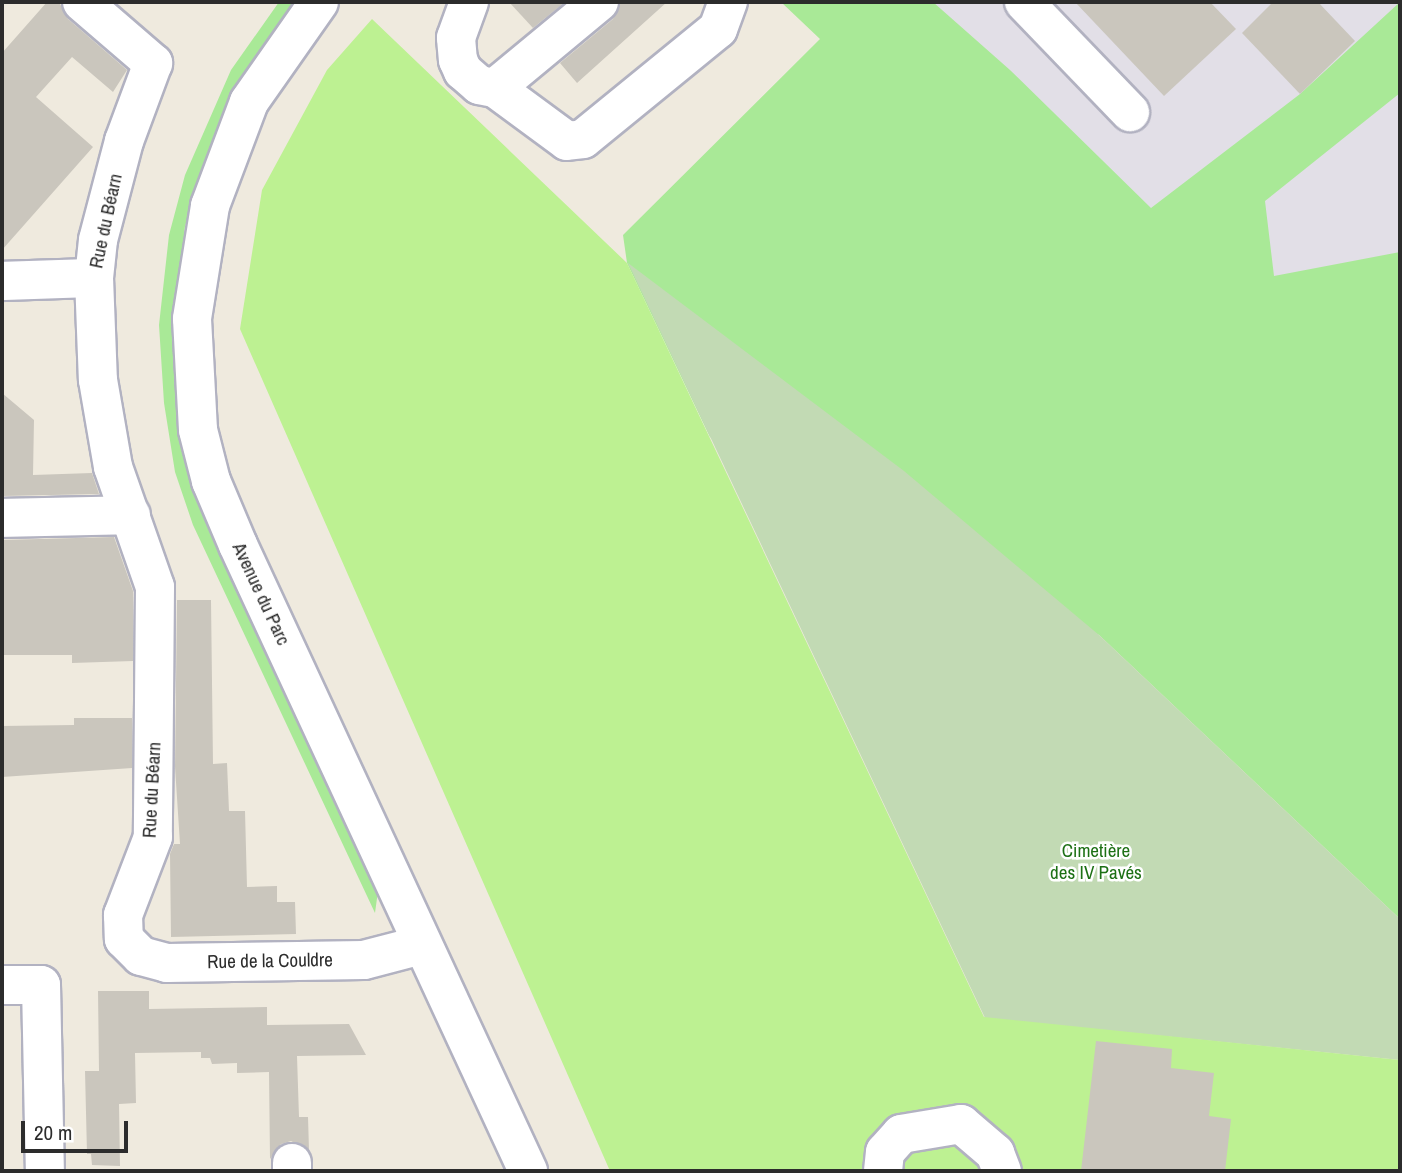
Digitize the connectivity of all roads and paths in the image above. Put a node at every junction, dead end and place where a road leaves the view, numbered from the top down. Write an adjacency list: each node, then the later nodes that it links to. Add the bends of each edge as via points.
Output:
1 (82, 2): 9 (street, Rue du Béarn, via 153,63 124,141 98,240)
2 (319, 2): 14 (street, Avenue du Parc, via 249,102 210,205 192,319 192,377 198,430 211,481)
3 (469, 2): 7 (street, via 456,38 458,60 479,85)
4 (599, 2): 7 (street)
5 (728, 2): 7 (street, via 718,29 583,139 567,141)
6 (1024, 2): 8 (street)
7 (495, 88)
8 (1130, 112)
9 (93, 278): 10 (street); 11 (street, Rue du Béarn, via 98,380 113,467)
10 (2, 281)
11 (131, 515): 12 (street); 13 (street, Rue du Béarn, via 155,587 156,687 153,837 123,915)
12 (2, 518)
13 (124, 939): 14 (street, Rue de la Couldre, via 141,956 167,963 364,960)
14 (422, 945): 17 (street, Avenue du Parc)
15 (2, 985): 16 (street, via 41,985)
16 (45, 1171)
17 (528, 1171)
18 (883, 1171): 19 (street, via 885,1152 901,1134 961,1124 995,1153)
19 (1002, 1171)

